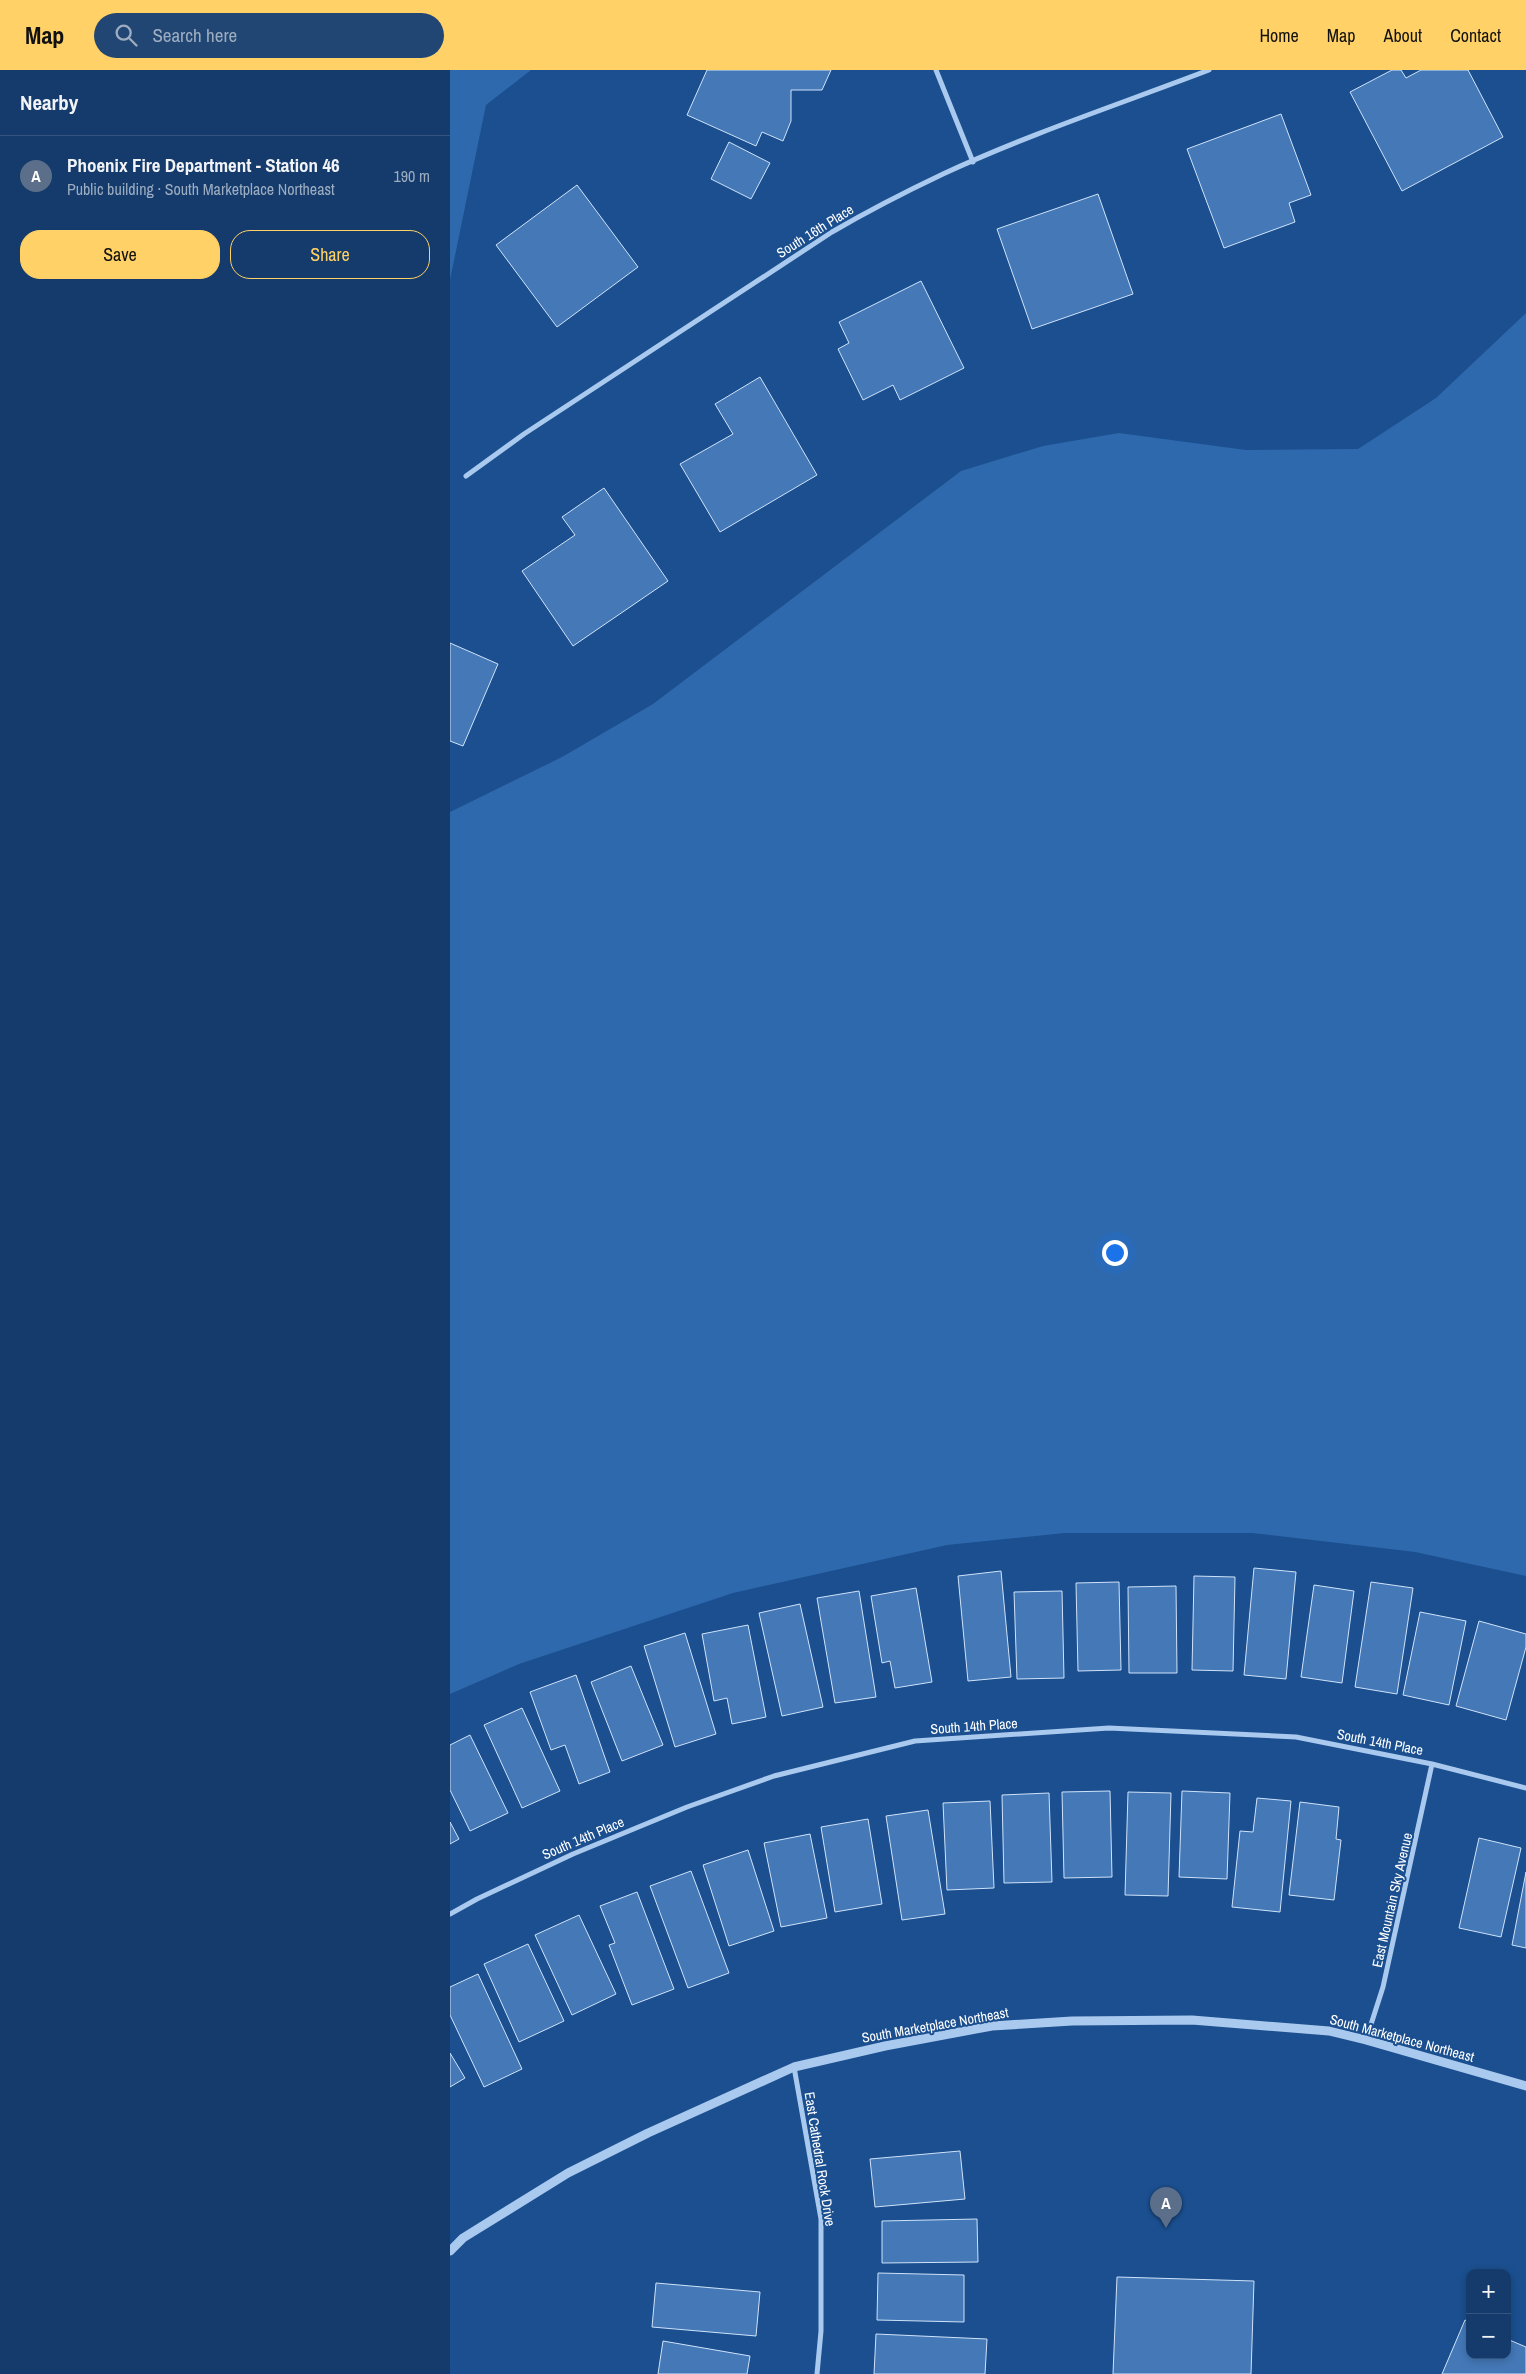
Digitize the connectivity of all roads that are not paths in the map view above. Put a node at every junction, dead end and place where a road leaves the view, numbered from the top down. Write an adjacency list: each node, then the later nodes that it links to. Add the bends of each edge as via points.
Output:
1 (936, 70): 3 (street)
2 (1209, 70): 3 (street, South 16th Place)
3 (973, 162): 4 (street, South 16th Place, via 945,173 832,232 524,434)
4 (466, 476)
5 (1432, 1764): 6 (street, South 14th Place); 7 (street, South 14th Place, via 1296,1737 1109,1728 915,1741 774,1776 687,1807 573,1854); 8 (street, East Mountain Sky Avenue, via 1383,1987)
6 (1526, 1788)
7 (450, 1914)
8 (1366, 2040): 9 (street, South Marketplace Northeast, via 1311,2030 1192,2020 1072,2021 992,2026); 10 (street, South Marketplace Northeast)
9 (794, 2067): 11 (street, South Marketplace Northeast, via 664,2125 568,2173 463,2238); 12 (street, East Cathedral Rock Drive, via 821,2218 821,2331)
10 (1526, 2086)
11 (450, 2251)
12 (816, 2374)

